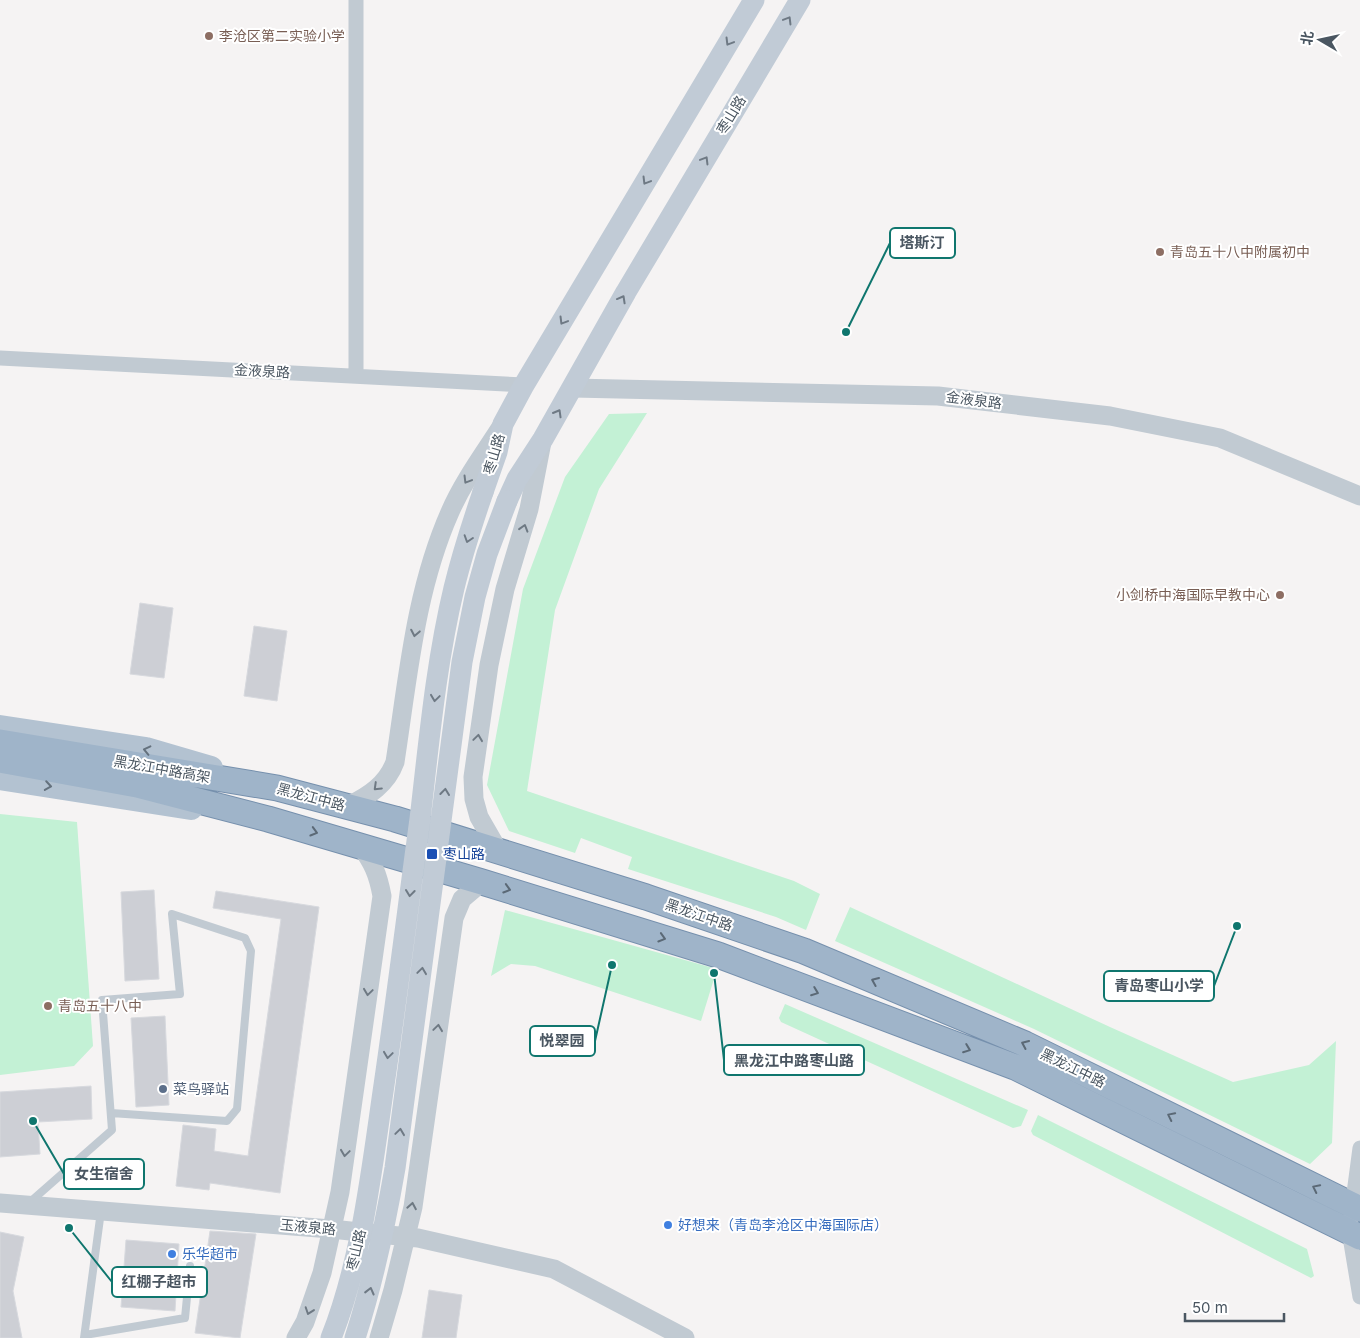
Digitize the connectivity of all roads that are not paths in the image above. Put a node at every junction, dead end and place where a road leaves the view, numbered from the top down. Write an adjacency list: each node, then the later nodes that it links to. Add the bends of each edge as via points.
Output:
1 (356, 0): 5 (street)
2 (754, 0): 6 (main road, 枣山路, one-way to 6)
3 (800, 0): 7 (main road, 枣山路, one-way to 3, via 630,284)
4 (0, 358): 5 (street, 金液泉路)
5 (356, 376): 6 (street, 金液泉路)
6 (524, 385): 8 (main road, 枣山路)
7 (573, 388): 9 (main road, 枣山路, one-way to 7); 10 (street, 金液泉路, via 938,396 1110,416 1220,438)
8 (503, 424): 17 (street, 枣山路, one-way to 17, via 466,481 435,551 415,630 393,769 377,788); 35 (main road, 枣山路, one-way to 35, bridge, via 464,548 441,657 373,1164 349,1282)
9 (543, 439): 20 (street, 枣山路, one-way to 9, via 479,817 473,777 488,665 505,589 529,509); 36 (main road, 枣山路, one-way to 9, bridge, via 383,1236 395,1168 462,662 475,597 506,501 516,478)
10 (1360, 496)
11 (0, 728): 16 (main road, 黑龙江中路, one-way to 11, via 146,749)
12 (0, 742): 13 (highway)
13 (46, 758): 14 (highway); 16 (highway, 黑龙江中路高架); 18 (highway, 黑龙江中路高架)
14 (0, 760)
15 (0, 778): 18 (main road, 黑龙江中路, one-way to 18)
16 (277, 788): 17 (highway, 黑龙江中路)
17 (348, 806): 20 (highway, 黑龙江中路)
18 (268, 819): 19 (highway, 黑龙江中路, one-way to 19)
19 (360, 845): 21 (highway, 黑龙江中路); 28 (street, 枣山路, one-way to 28, via 373,862 382,896 340,1192)
20 (498, 850): 26 (highway, 黑龙江中路, one-way to 20, via 1025,1044 812,955)
21 (482, 882): 29 (highway, 黑龙江中路, one-way to 29, via 718,955 1015,1067); 30 (street, one-way to 21, via 454,918 462,899)
22 (111, 1113): 22 (lane, via 102,1000 180,994 172,914 245,938 251,951 237,1109 227,1121); 25 (lane, via 112,1130)
23 (1359, 1159): 26 (street)
24 (0, 1203): 25 (street, 玉液泉路)
25 (27, 1205): 27 (street, 玉液泉路)
26 (1356, 1207): 29 (street)
27 (101, 1212): 28 (street, 玉液泉路); 33 (lane)
28 (330, 1229): 30 (street, 玉液泉路); 34 (street, 枣山路, one-way to 34, via 322,1273)
29 (1354, 1234): 32 (street)
30 (406, 1237): 37 (street); 38 (street, 玉液泉路, via 554,1269)
31 (190, 1266): 33 (lane, via 185,1318)
32 (1360, 1297)
33 (84, 1336)
34 (296, 1338)
35 (331, 1338)
36 (355, 1338)
37 (379, 1338)
38 (685, 1338)

